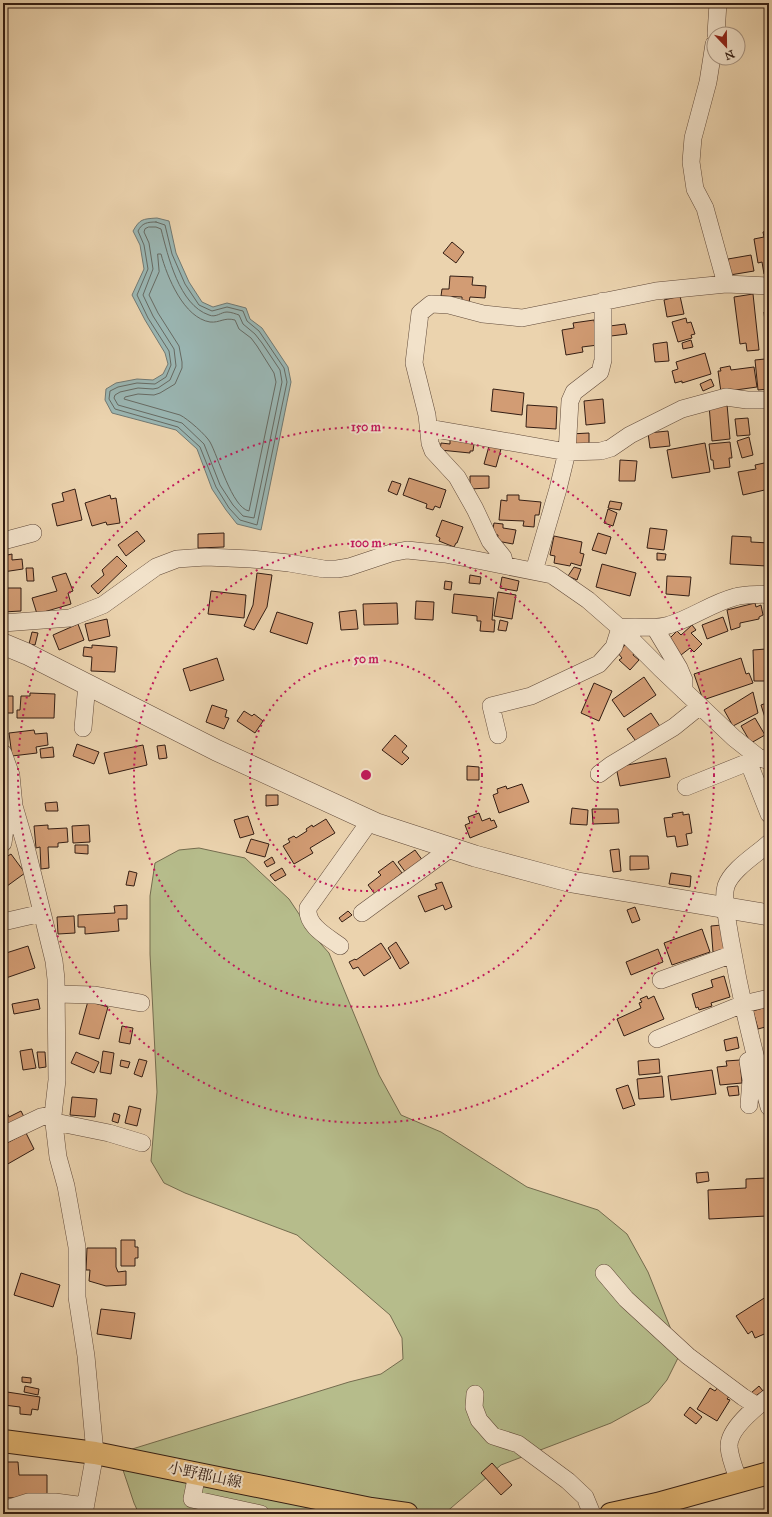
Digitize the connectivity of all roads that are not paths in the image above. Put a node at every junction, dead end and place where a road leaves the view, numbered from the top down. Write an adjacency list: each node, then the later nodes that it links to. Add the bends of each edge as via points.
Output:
1 (718, 3): 2 (street)
2 (717, 26)
3 (711, 66): 4 (street, via 693,138 691,162 695,189 705,208)
4 (726, 284): 5 (street); 6 (street, via 656,291)
5 (769, 286)
6 (603, 301): 8 (street, via 522,318 431,304 420,313 414,363); 9 (street, via 603,360 600,372 574,392 570,401)
7 (769, 400): 9 (street, via 726,397 710,400 682,409 610,448 601,451)
8 (429, 428): 9 (street); 12 (street, via 433,451 457,477 490,541 503,557)
9 (567, 452): 13 (street)
10 (32, 533): 11 (street)
11 (3, 541)
12 (505, 565): 13 (street); 15 (street, via 407,550 337,569 251,559 177,559 156,567 103,604 70,618)
13 (534, 571): 16 (street, via 552,575 588,600)
14 (769, 594): 17 (street, via 735,597 689,618)
15 (3, 623)
16 (620, 628): 17 (street); 20 (street); 23 (street, via 614,647 599,664 531,696 491,706)
17 (655, 628): 20 (street, via 684,680)
18 (3, 644): 19 (street)
19 (87, 684): 22 (street); 31 (street, via 216,750)
20 (684, 691): 21 (street)
21 (700, 706): 25 (street); 27 (street, via 674,727)
22 (83, 728)
23 (498, 735)
24 (3, 753): 29 (street, via 11,775)
25 (751, 756): 26 (street); 28 (street); 30 (street, via 750,766)
26 (769, 761)
27 (599, 774)
28 (686, 787)
29 (14, 806): 32 (street, via 7,815); 36 (street)
30 (769, 814)
31 (370, 820): 34 (street); 40 (street, via 308,908 309,919 316,928)
32 (3, 843)
33 (769, 843): 35 (street, via 730,878 726,887)
34 (450, 848): 35 (street, via 572,882); 37 (street)
35 (725, 907): 38 (street); 41 (street)
36 (42, 913): 39 (street); 43 (street, via 54,961)
37 (362, 913)
38 (769, 915)
39 (3, 922)
40 (340, 946)
41 (733, 954): 42 (street); 46 (street)
42 (661, 980)
43 (56, 994): 45 (street, via 95,995); 50 (street, via 57,1080)
44 (769, 998): 46 (street)
45 (141, 1003)
46 (745, 1011): 47 (street); 48 (street, via 742,1030 751,1080); 49 (street)
47 (657, 1039)
48 (749, 1105)
49 (769, 1105)
50 (54, 1119): 51 (street, via 41,1117); 52 (street); 57 (street, via 58,1157 77,1247 77,1297 86,1356)
51 (3, 1135)
52 (142, 1143)
53 (604, 1273): 55 (street, via 626,1299 688,1356 743,1397)
54 (475, 1394): 65 (street, via 474,1408 479,1420 493,1436 518,1444 568,1481 585,1497)
55 (763, 1402): 60 (street, via 734,1430 730,1438 730,1453)
56 (3, 1441): 57 (main road, 小野郡山線)
57 (95, 1453): 59 (main road, 小野郡山線); 62 (street)
58 (769, 1472): 60 (main road)
59 (197, 1474): 63 (street, via 192,1498); 64 (main road, 小野郡山線)
60 (738, 1481): 66 (main road)
61 (3, 1510): 62 (street, via 28,1502 55,1502)
62 (85, 1510)
63 (261, 1514)
64 (407, 1514)
65 (592, 1514)
66 (611, 1514)

